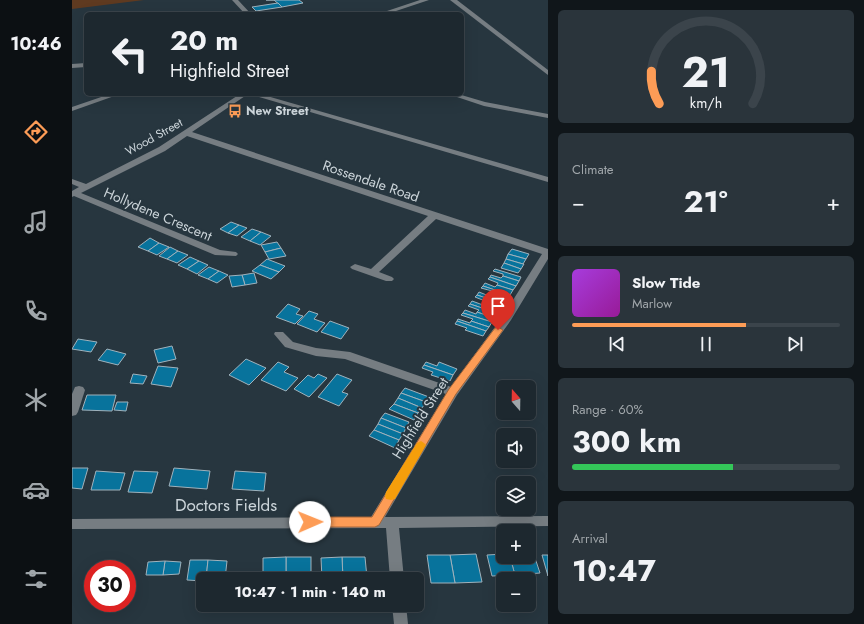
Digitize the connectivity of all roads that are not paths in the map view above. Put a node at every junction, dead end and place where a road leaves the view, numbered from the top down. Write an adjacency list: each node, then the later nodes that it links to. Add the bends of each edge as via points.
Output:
1 (235, 0): 4 (street)
2 (426, 0): 5 (street)
3 (453, 0): 8 (street)
4 (246, 12)
5 (387, 12)
6 (84, 65): 7 (street)
7 (72, 66)
8 (548, 73)
9 (111, 96): 13 (street)
10 (242, 96): 15 (street, Wood Street)
11 (259, 96): 16 (street)
12 (457, 96): 14 (street)
13 (72, 109)
14 (548, 116)
15 (186, 133): 18 (street, Wood Street, via 162,149); 20 (street, Rossendale Road)
16 (548, 180)
17 (72, 181): 18 (street)
18 (86, 186): 19 (street, Wood Street)
19 (73, 193): 22 (street, Hollydene Crescent, via 218,253)
20 (434, 216): 21 (street, Rossendale Road); 24 (street)
21 (548, 252): 28 (street, Highfield Street, via 507,318)
22 (233, 254)
23 (355, 266): 24 (street)
24 (372, 273): 25 (street)
25 (389, 279)
26 (279, 334): 28 (street, via 289,345 316,352 346,355)
27 (79, 390): 29 (street)
28 (453, 392): 31 (street, Highfield Street)
29 (72, 412)
30 (548, 521): 32 (street, Doctors Fields)
31 (375, 522): 32 (street, Doctors Fields); 33 (street, Doctors Fields)
32 (392, 523): 34 (street)
33 (72, 524)
34 (396, 572)
35 (400, 612): 36 (street)
36 (401, 624)

